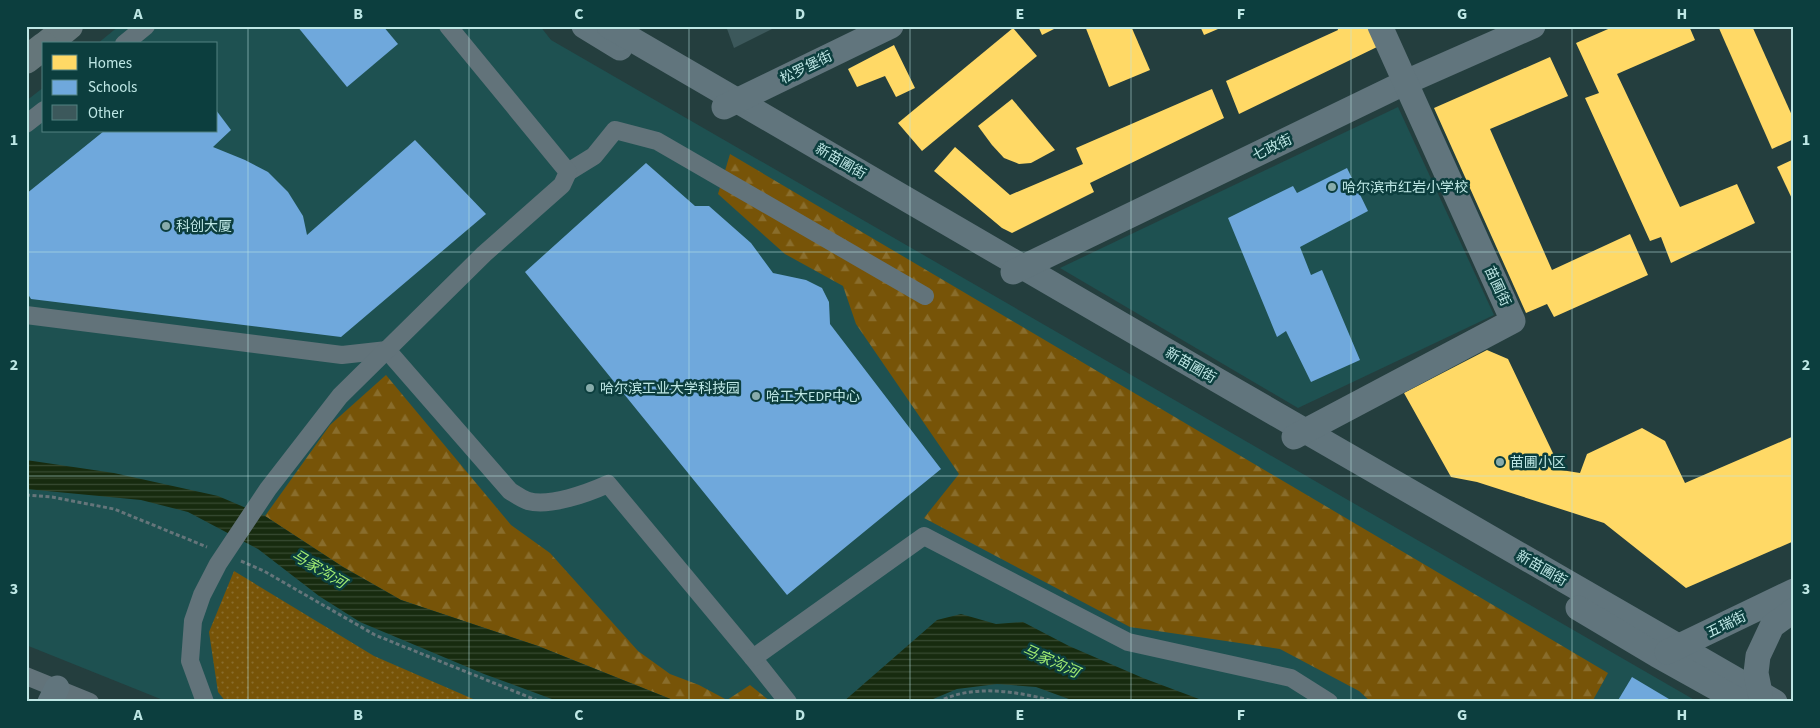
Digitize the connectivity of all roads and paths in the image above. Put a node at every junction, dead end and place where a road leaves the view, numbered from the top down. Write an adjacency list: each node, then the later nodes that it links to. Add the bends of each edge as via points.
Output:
1 (69, 26): 9 (highway)
2 (146, 26): 10 (street)
3 (448, 26): 17 (street)
4 (584, 26): 14 (main road, 新苗圃街)
5 (609, 26): 14 (main road, 新苗圃街)
6 (891, 26): 14 (main road, 松罗堡街)
7 (1380, 26): 13 (main road, 苗圃街)
8 (1533, 26): 13 (main road, 七政街)
9 (49, 42)
10 (126, 42)
11 (42, 48): 12 (highway)
12 (26, 60)
13 (1404, 83): 18 (main road, 七政街); 22 (main road, 苗圃街, via 1514,321)
14 (729, 105): 18 (main road, 新苗圃街)
15 (42, 112): 16 (street)
16 (26, 124)
17 (568, 172): 19 (street, via 594,156 615,130 657,141); 21 (street, via 562,185 484,254)
18 (1018, 270): 22 (main road, 新苗圃街)
19 (925, 296)
20 (26, 315): 21 (street, via 342,354)
21 (387, 350): 24 (street, via 340,396); 29 (street, via 510,491 528,501 550,501 585,494 608,484)
22 (1300, 434): 28 (main road, 新苗圃街)
23 (26, 495): 24 (path, via 114,510)
24 (214, 557): 34 (street, via 194,621 190,661)
25 (238, 560): 35 (path, via 264,571 375,635)
26 (1794, 591): 28 (main road, 五瑞街)
27 (1794, 610): 32 (main road, via 1772,626 1758,656)
28 (1668, 651): 32 (main road, 新苗圃街)
29 (753, 658): 36 (street); 39 (street, via 924,536 1128,642 1291,678)
30 (26, 676): 31 (street)
31 (53, 695): 33 (street)
32 (1758, 699)
33 (90, 702)
34 (205, 702)
35 (540, 702)
36 (788, 702)
37 (938, 702): 38 (path, via 967,693 991,692 1023,693)
38 (1056, 702)
39 (1329, 702)

